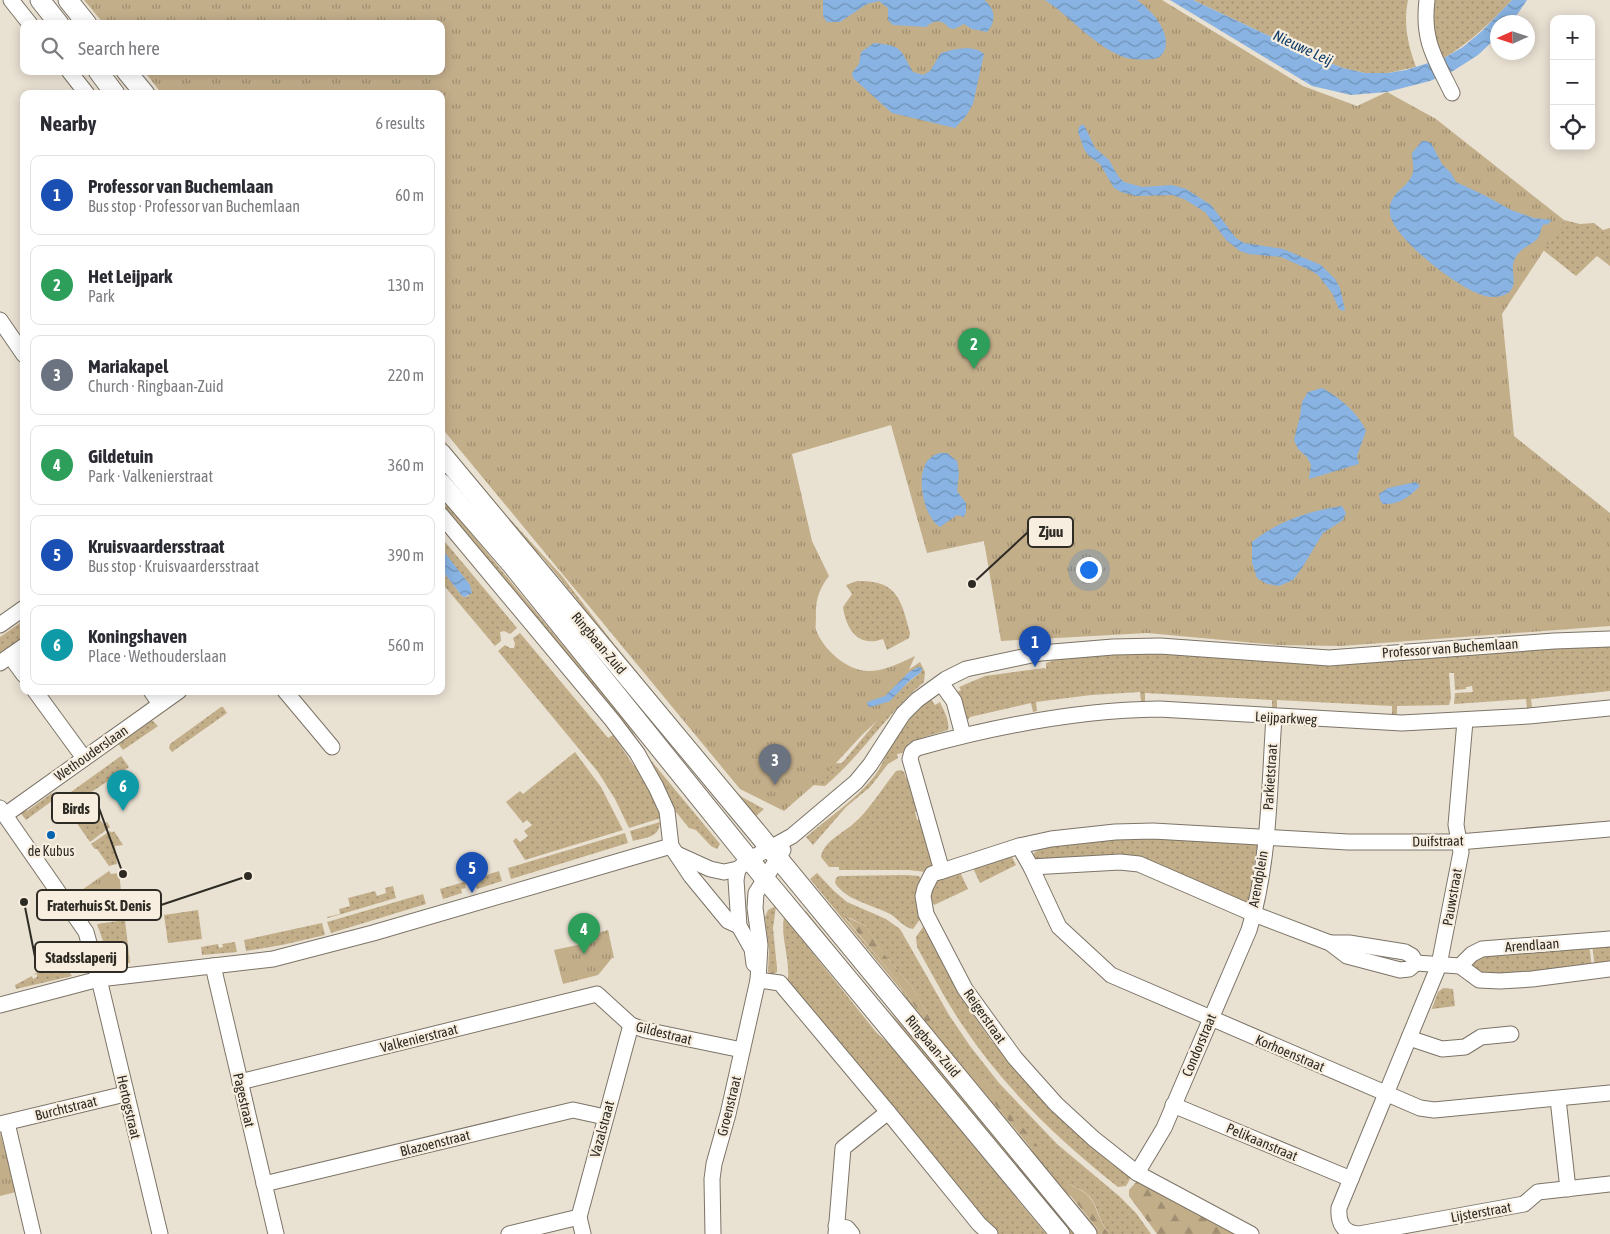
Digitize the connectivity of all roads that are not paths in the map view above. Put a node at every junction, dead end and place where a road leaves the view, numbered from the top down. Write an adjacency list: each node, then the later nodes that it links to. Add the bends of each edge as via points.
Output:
1 (11, 0): 5 (street)
2 (40, 0): 6 (main road)
3 (68, 0): 7 (main road)
4 (1428, 0): 14 (street, via 1425,18 1429,44)
5 (27, 20)
6 (56, 20)
7 (84, 20)
8 (72, 75): 11 (street)
9 (101, 75): 12 (main road)
10 (129, 75): 13 (main road)
11 (84, 90)
12 (113, 90)
13 (142, 90)
14 (1452, 93)
15 (0, 320): 16 (street)
16 (20, 349)
17 (445, 458): 44 (main road, Ringbaan-Zuid, via 757,833)
18 (445, 488): 44 (main road, Ringbaan-Zuid)
19 (445, 520): 43 (street, via 636,753 666,811)
20 (20, 611): 21 (street)
21 (0, 625)
22 (1610, 639): 26 (street, Professor van Buchemlaan, via 1329,658 1160,646 1113,647 1041,653 966,670)
23 (20, 649): 24 (street)
24 (5, 660): 25 (street)
25 (20, 672)
26 (941, 683): 35 (street, via 954,701); 44 (street, Professor van Buchemlaan, via 903,714 856,782)
27 (38, 695): 37 (street)
28 (154, 695): 31 (street)
29 (173, 695): 31 (street, Wethouderslaan)
30 (287, 695): 36 (street)
31 (160, 704): 37 (street, Wethouderslaan)
32 (1610, 708): 34 (street, Leijparkweg)
33 (1274, 717): 34 (street, Leijparkweg, via 1402,724); 35 (street, Leijparkweg, via 1121,710 1034,720); 40 (street, Parkietstraat)
34 (1465, 720): 41 (street, Pauwstraat, via 1456,825)
35 (963, 735): 46 (street, via 917,748 910,759)
36 (332, 747)
37 (84, 758): 38 (street, Wethouderslaan)
38 (2, 812): 55 (street, Hertogstraat, via 86,932)
39 (1610, 829): 41 (street, Duifstraat)
40 (1265, 837): 41 (street, Duifstraat, via 1348,842); 42 (street, Arendplein, via 1115,832); 48 (street, Arendplein)
41 (1459, 842): 51 (street, Pauwstraat, via 1460,852)
42 (1019, 846): 45 (street); 46 (street, Arendplein)
43 (674, 850): 44 (street, via 710,869 724,872); 49 (street, via 728,921); 52 (street, via 273,959)
44 (759, 863): 47 (main road, Ringbaan-Zuid); 49 (street, via 736,880); 56 (street, via 756,893 760,945); 90 (main road, Ringbaan-Zuid)
45 (1031, 867): 48 (street, Arendplein, via 1120,862 1139,864); 59 (street, Korhoenstraat, via 1060,927 1105,972)
46 (942, 871): 73 (street, Reigerstraat, via 932,874 928,881 923,896 925,909 970,996 1014,1058 1056,1104)
47 (781, 897): 56 (street, via 764,906 766,958); 89 (main road, Ringbaan-Zuid)
48 (1254, 914): 51 (street, via 1330,943 1347,956 1400,970 1409,969 1416,963); 59 (street, Condorstraat)
49 (740, 926): 56 (street, via 752,949)
50 (1610, 939): 53 (street, Arendlaan, via 1482,949)
51 (1439, 965): 53 (street); 62 (street, Pauwstraat)
52 (213, 966): 55 (street); 64 (street, Pagestraat)
53 (1460, 966): 54 (street, via 1480,980 1500,981)
54 (1610, 969)
55 (99, 979): 58 (street); 66 (street, Hertogstraat)
56 (758, 980): 63 (street, Groenstraat); 70 (street, via 780,983)
57 (597, 994): 60 (street, Gildestraat); 64 (street, Valkenierstraat)
58 (0, 1004)
59 (1211, 1019): 67 (street, Korhoenstraat); 69 (street, Condorstraat)
60 (631, 1025): 63 (street, Gildestraat); 71 (street, Vazalstraat)
61 (1511, 1034): 62 (street, via 1481,1037 1465,1047 1442,1049)
62 (1409, 1038): 67 (street, Pauwstraat)
63 (742, 1050): 86 (street, Groenstraat, via 714,1164)
64 (240, 1082): 75 (street, Pagestraat)
65 (1610, 1093): 68 (street, Korhoenstraat)
66 (125, 1094): 72 (street, Burchtstraat); 82 (street, Hertogstraat)
67 (1387, 1094): 68 (street, Korhoenstraat, via 1420,1108 1434,1110); 74 (street, Pauwstraat)
68 (1558, 1098): 77 (street)
69 (1173, 1105): 73 (street, Condorstraat, via 1164,1128); 74 (street, Pelikaanstraat)
70 (888, 1112): 79 (street, via 843,1148); 88 (street)
71 (605, 1117): 75 (street, Blazoenstraat, via 573,1110); 78 (street, Vazalstraat)
72 (3, 1123): 81 (street)
73 (1137, 1173): 91 (street, Reigerstraat)
74 (1351, 1179): 80 (street, Pauwstraat, via 1339,1208 1338,1218)
75 (264, 1184): 83 (street, Pagestraat)
76 (1610, 1184): 77 (street, Lijsterstraat)
77 (1568, 1189): 80 (street, Lijsterstraat, via 1538,1192 1524,1204 1359,1234)
78 (579, 1217): 84 (street); 85 (street, Vazalstraat)
79 (836, 1230): 87 (street, via 847,1228)
80 (1345, 1232)
81 (33, 1234)
82 (160, 1234)
83 (276, 1234)
84 (510, 1234)
85 (583, 1234)
86 (713, 1234)
87 (852, 1234)
88 (990, 1234)
89 (1060, 1234)
90 (1087, 1234)
91 (1251, 1234)

